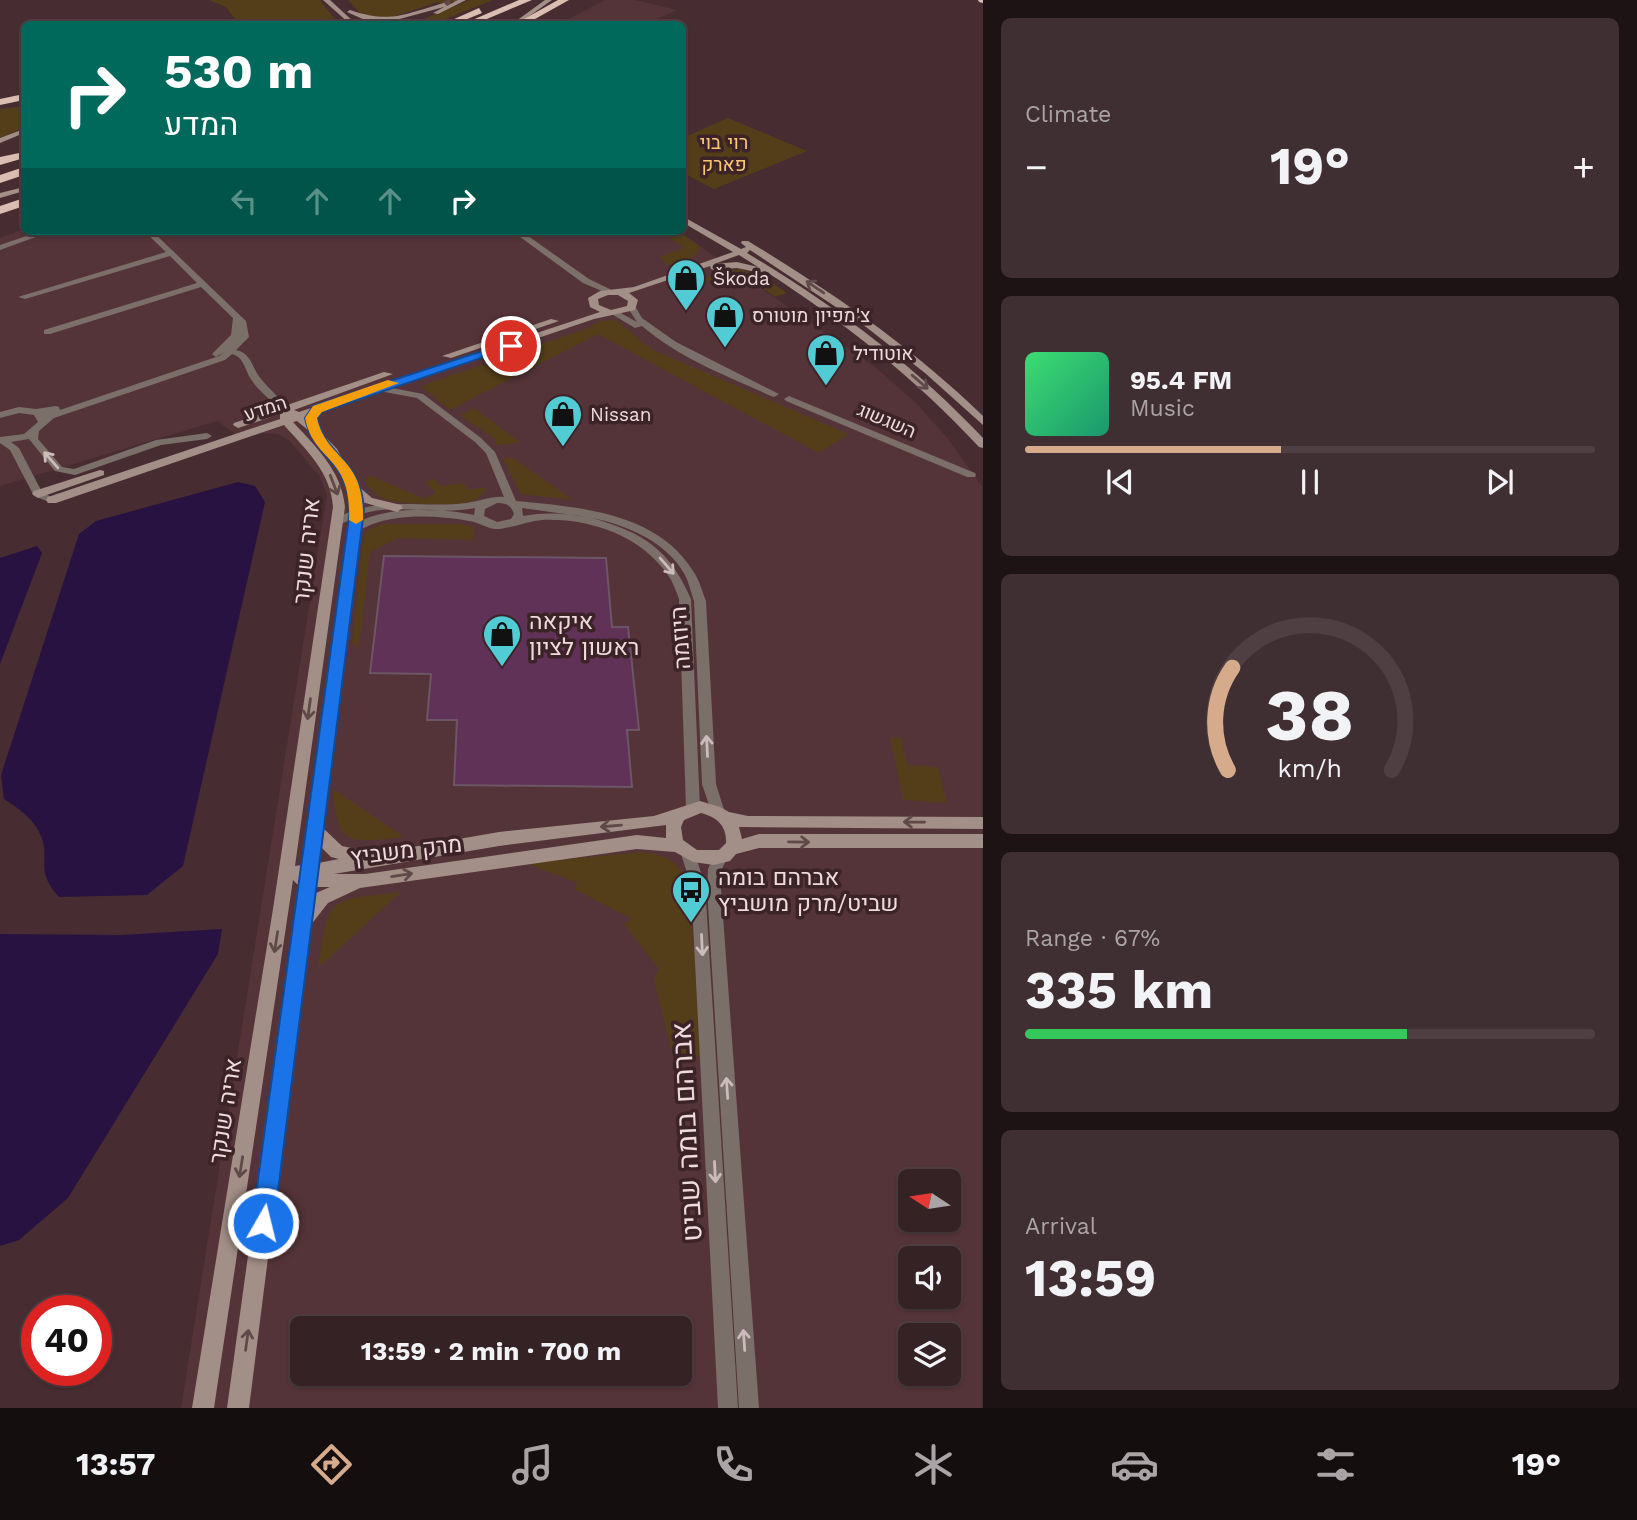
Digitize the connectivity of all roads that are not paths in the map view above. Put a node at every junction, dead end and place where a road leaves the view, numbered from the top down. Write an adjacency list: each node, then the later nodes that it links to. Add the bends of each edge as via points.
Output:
1 (326, 0): 12 (street)
2 (339, 0): 10 (street)
3 (464, 0): 17 (street)
4 (503, 0): 18 (highway)
5 (520, 0): 19 (highway)
6 (527, 0): 20 (highway)
7 (548, 0): 21 (street)
8 (565, 0): 22 (highway)
9 (444, 5): 11 (street)
10 (350, 12): 11 (street, via 377,20); 15 (street)
11 (415, 14): 16 (street)
12 (342, 16): 13 (street); 14 (street)
13 (344, 21)
14 (349, 21)
15 (361, 21)
16 (388, 21)
17 (412, 21)
18 (455, 21)
19 (474, 21)
20 (475, 21)
21 (521, 21)
22 (523, 21)
23 (21, 98): 24 (highway)
24 (0, 104): 25 (highway)
25 (21, 104)
26 (21, 132): 27 (street)
27 (0, 141)
28 (21, 152): 30 (highway)
29 (21, 153): 31 (highway)
30 (0, 156)
31 (0, 162)
32 (21, 164): 33 (highway)
33 (0, 169)
34 (21, 172): 35 (highway)
35 (0, 179)
36 (21, 190): 37 (street)
37 (0, 197)
38 (21, 203): 39 (highway)
39 (0, 210)
40 (686, 211): 47 (street)
41 (686, 220): 42 (street)
42 (709, 233): 47 (street); 49 (street, via 720,247)
43 (37, 235): 46 (street)
44 (152, 235): 48 (street)
45 (522, 235): 51 (street)
46 (0, 248)
47 (746, 251): 49 (street); 50 (street); 71 (street, one-way to 47, via 873,328)
48 (169, 254): 52 (street); 54 (street)
49 (713, 264): 50 (street, via 746,266); 53 (street); 56 (street, via 647,293)
50 (784, 280): 78 (street, one-way to 78, via 908,372)
51 (586, 281): 53 (street); 55 (street)
52 (201, 284): 58 (street); 59 (street, via 246,328 245,337)
53 (615, 292): 55 (street, המדע); 56 (street, via 631,298)
54 (22, 297)
55 (594, 299): 57 (street, via 595,307); 68 (street, המדע, via 582,310 553,321)
56 (633, 305): 57 (street, המדע); 62 (street, via 639,321 654,332)
57 (612, 313): 61 (street, המדע); 62 (street, via 631,320 678,353)
58 (47, 332)
59 (227, 352): 60 (street); 66 (street); 70 (street)
60 (249, 369): 68 (street)
61 (419, 374): 63 (street, המדע); 64 (street)
62 (747, 381): 79 (street, השגשוג, via 778,400 789,399)
63 (377, 388): 64 (street); 65 (street, המדע)
64 (420, 396): 80 (street, via 486,447)
65 (317, 409): 69 (street, המדע); 73 (street, via 311,418)
66 (36, 412): 67 (street, via 24,409); 70 (street)
67 (0, 415)
68 (285, 415): 69 (street, אריה שנקר); 72 (street, המדע); 75 (street, המדע); 76 (street, אריה שנקר)
69 (300, 415): 73 (street, אריה שנקר)
70 (43, 422): 74 (street)
71 (982, 422)
72 (255, 430): 76 (street, via 284,430); 83 (street, המדע)
73 (314, 431): 81 (street, אריה שנקר, via 343,464)
74 (35, 433): 75 (street, one-way to 74, via 159,442 75,472 59,469 33,439); 77 (street)
75 (207, 436): 82 (street, המדע)
76 (301, 439): 90 (street, אריה שנקר, one-way to 90, via 337,487)
77 (2, 440): 82 (street, via 14,448)
78 (982, 445)
79 (971, 475)
80 (499, 477): 84 (street); 85 (street)
81 (356, 489): 86 (street, via 368,501); 87 (street, אריה שנקר)
82 (38, 494): 83 (street)
83 (52, 500)
84 (486, 502): 85 (street, היוזמה); 86 (street); 88 (street, via 478,513)
85 (513, 503): 89 (street, via 519,514); 93 (street, היוזמה, one-way to 85, via 709,784 700,601 690,574 673,552 630,525 583,510)
86 (397, 508): 87 (street)
87 (357, 510): 90 (street); 91 (street, אריה שנקר)
88 (481, 520): 89 (street, via 496,526); 91 (street, via 385,516)
89 (515, 521): 92 (street, היוזמה, one-way to 92, via 560,517 607,526 652,550 677,579 685,599)
90 (337, 522): 101 (street, אריה שנקר, one-way to 101)
91 (355, 529): 96 (street, אריה שנקר)
92 (693, 808): 93 (street, via 708,808); 94 (street, מרק משביץ)
93 (722, 815): 95 (street, one-way to 93, via 748,822); 99 (street, via 736,837)
94 (678, 816): 98 (street, via 672,833); 100 (street, מרק משביץ, one-way to 100)
95 (982, 823)
96 (316, 831): 100 (street, via 337,852); 102 (street, אריה שנקר)
97 (982, 841): 99 (street, מרק משביץ, one-way to 97, via 759,841)
98 (683, 850): 99 (street, מרק משביץ, via 708,860); 103 (street, מרק משביץ, one-way to 98, via 617,844 657,842); 107 (street, אברהם בומה שביט, one-way to 107, via 698,885)
99 (726, 853): 108 (street, אברהם בומה שביט, one-way to 99, via 714,889 715,869)
100 (379, 858): 102 (street, מרק משביץ)
101 (285, 875): 102 (street, מרק משביץ); 105 (street, אריה שנקר, one-way to 105)
102 (310, 875): 103 (street, מרק משביץ); 104 (street, אריה שנקר)
103 (365, 881): 104 (street, via 323,898 309,914)
104 (303, 931): 106 (street, אריה שנקר, one-way to 104)
105 (203, 1408)
106 (238, 1408)
107 (728, 1408)
108 (749, 1408)

